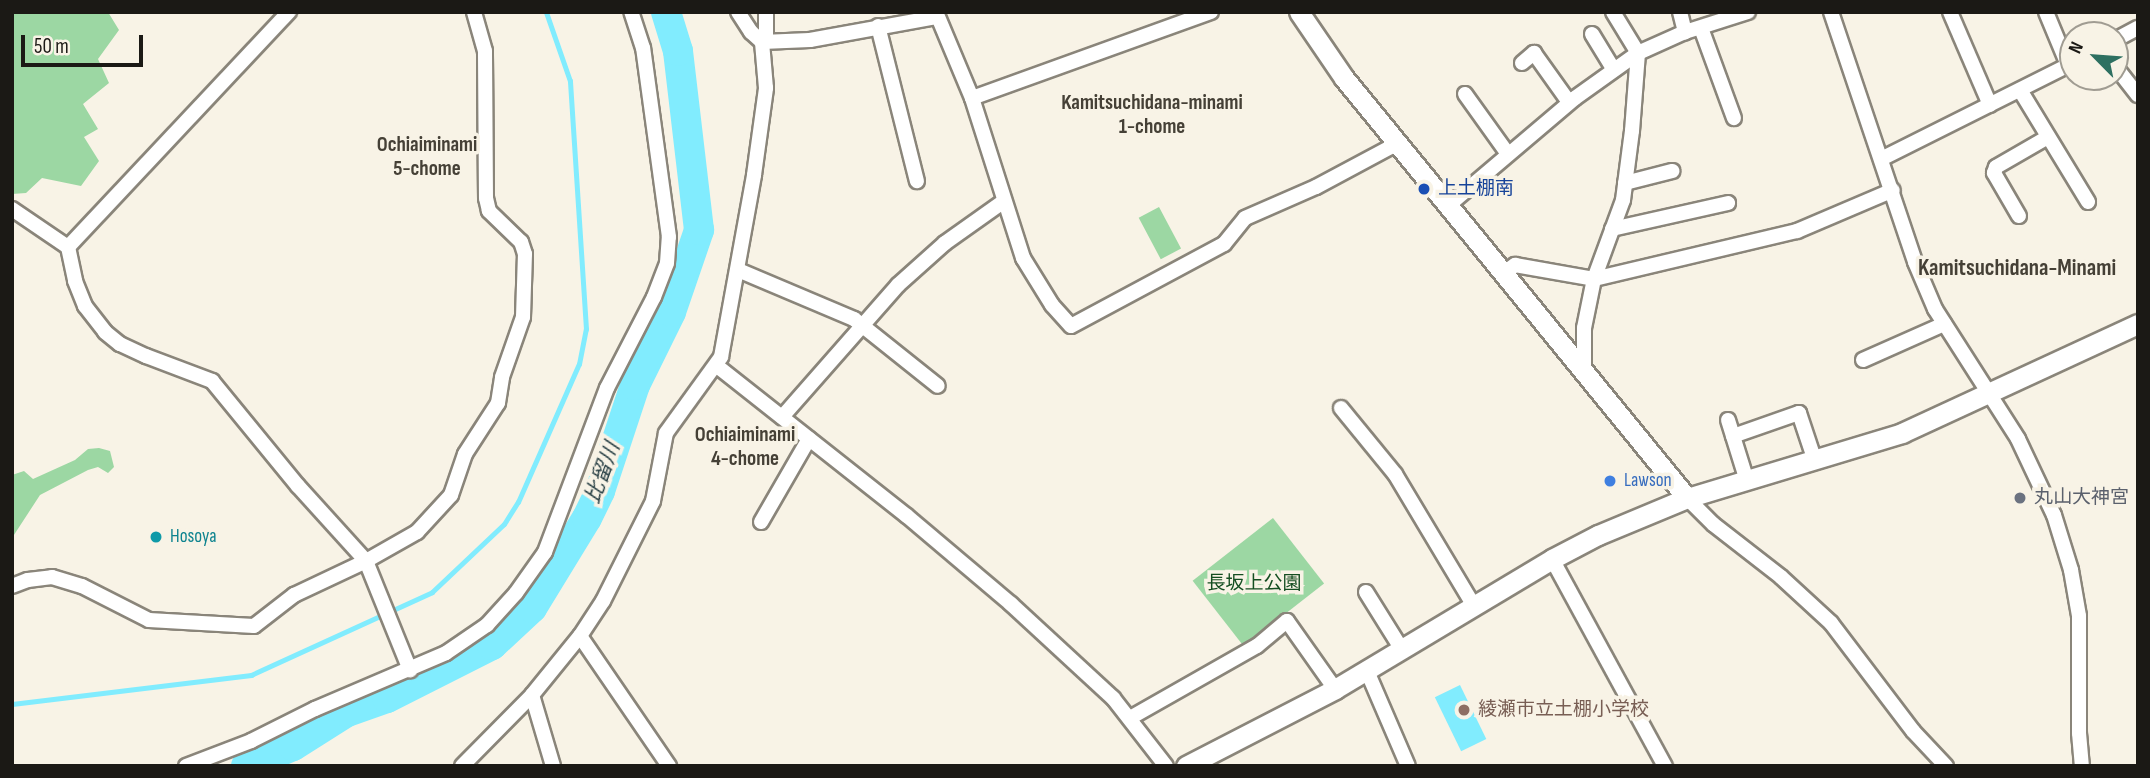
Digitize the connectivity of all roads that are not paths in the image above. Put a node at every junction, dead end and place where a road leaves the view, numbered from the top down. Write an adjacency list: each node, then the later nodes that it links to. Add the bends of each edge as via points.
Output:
1 (289, 12): 47 (street)
2 (474, 12): 69 (street, via 485,51 486,198 489,211 521,243 523,317 498,403 466,454 451,495 417,532)
3 (631, 12): 75 (street, via 645,62 669,237 667,263 607,388 545,552 487,625)
4 (738, 12): 21 (street)
5 (766, 12): 21 (street)
6 (1211, 12): 15 (street)
7 (1299, 12): 33 (street, via 1344,78)
8 (1613, 12): 22 (street)
9 (1680, 12): 18 (street)
10 (1748, 12): 17 (street)
11 (1831, 12): 35 (street)
12 (1950, 12): 30 (street)
13 (2046, 12): 20 (street)
14 (936, 14): 16 (street); 28 (street)
15 (1192, 16): 28 (street)
16 (878, 26): 21 (street, via 810,40); 37 (street)
17 (1701, 28): 18 (street); 31 (street)
18 (1685, 32): 22 (street)
19 (1592, 34): 24 (street)
20 (2059, 39)
21 (764, 42): 48 (street, via 766,88)
22 (1638, 52): 24 (street); 38 (street)
23 (1522, 63): 29 (street, via 1539,49)
24 (1614, 70): 29 (street)
25 (2059, 70): 26 (street)
26 (2020, 90): 30 (street); 32 (street)
27 (1465, 94): 34 (street)
28 (972, 98): 40 (street)
29 (1569, 102): 34 (street)
30 (1990, 105): 35 (street)
31 (1734, 118)
32 (2048, 137): 41 (street); 45 (street, via 1996,167 1994,173)
33 (1398, 143): 40 (street, via 1245,218 1224,244 1071,326 1023,258); 43 (street)
34 (1508, 154): 43 (street)
35 (1881, 159): 39 (street)
36 (1672, 171): 38 (street)
37 (918, 181)
38 (1625, 183): 46 (street)
39 (1893, 190): 50 (street, via 1797,231); 51 (street, via 1915,262)
40 (1004, 201): 53 (street, via 945,243 898,285)
41 (2088, 202)
42 (1728, 203): 46 (street)
43 (1449, 205): 49 (street)
44 (12, 209): 47 (street)
45 (2019, 216)
46 (1612, 229): 50 (street)
47 (68, 247): 69 (street, via 85,306 105,332 146,356 212,381)
48 (738, 270): 53 (street); 55 (street)
49 (1504, 272): 50 (street, via 1515,265); 56 (street)
50 (1594, 279): 56 (street, via 1584,328)
51 (1944, 324): 54 (street); 58 (street)
52 (2138, 324): 58 (street)
53 (863, 325): 57 (street); 60 (street)
54 (1863, 360)
55 (716, 366): 60 (street); 73 (street, via 666,433 653,501 618,576)
56 (1584, 370): 66 (street)
57 (938, 386)
58 (1991, 394): 64 (street, via 1902,433); 89 (street, via 2054,515 2071,570 2079,616)
59 (1341, 408): 72 (street, via 1395,474)
60 (782, 417): 63 (street)
61 (1728, 420): 62 (street)
62 (1733, 436): 64 (street, via 1799,413); 65 (street)
63 (809, 439): 67 (street); 79 (street, via 1011,604)
64 (1815, 461): 65 (street)
65 (1747, 481): 66 (street)
66 (1687, 498): 68 (street); 88 (street, via 1830,623 1913,731)
67 (761, 522)
68 (1552, 559): 72 (street); 87 (street)
69 (366, 561): 70 (street, via 294,595 254,626 149,620 82,586 52,577); 75 (street)
70 (12, 586)
71 (1366, 592): 74 (street)
72 (1474, 606): 74 (street)
73 (580, 636): 78 (street); 83 (street)
74 (1401, 648): 76 (street)
75 (410, 670): 80 (street)
76 (1367, 671): 77 (street); 86 (street)
77 (1335, 689): 79 (street, via 1287,621 1257,646); 85 (street)
78 (532, 695): 81 (street); 82 (street)
79 (1130, 718): 84 (street)
80 (186, 766)
81 (461, 766)
82 (553, 766)
83 (669, 766)
84 (1166, 766)
85 (1186, 766)
86 (1408, 766)
87 (1665, 766)
88 (1946, 766)
89 (2082, 766)

